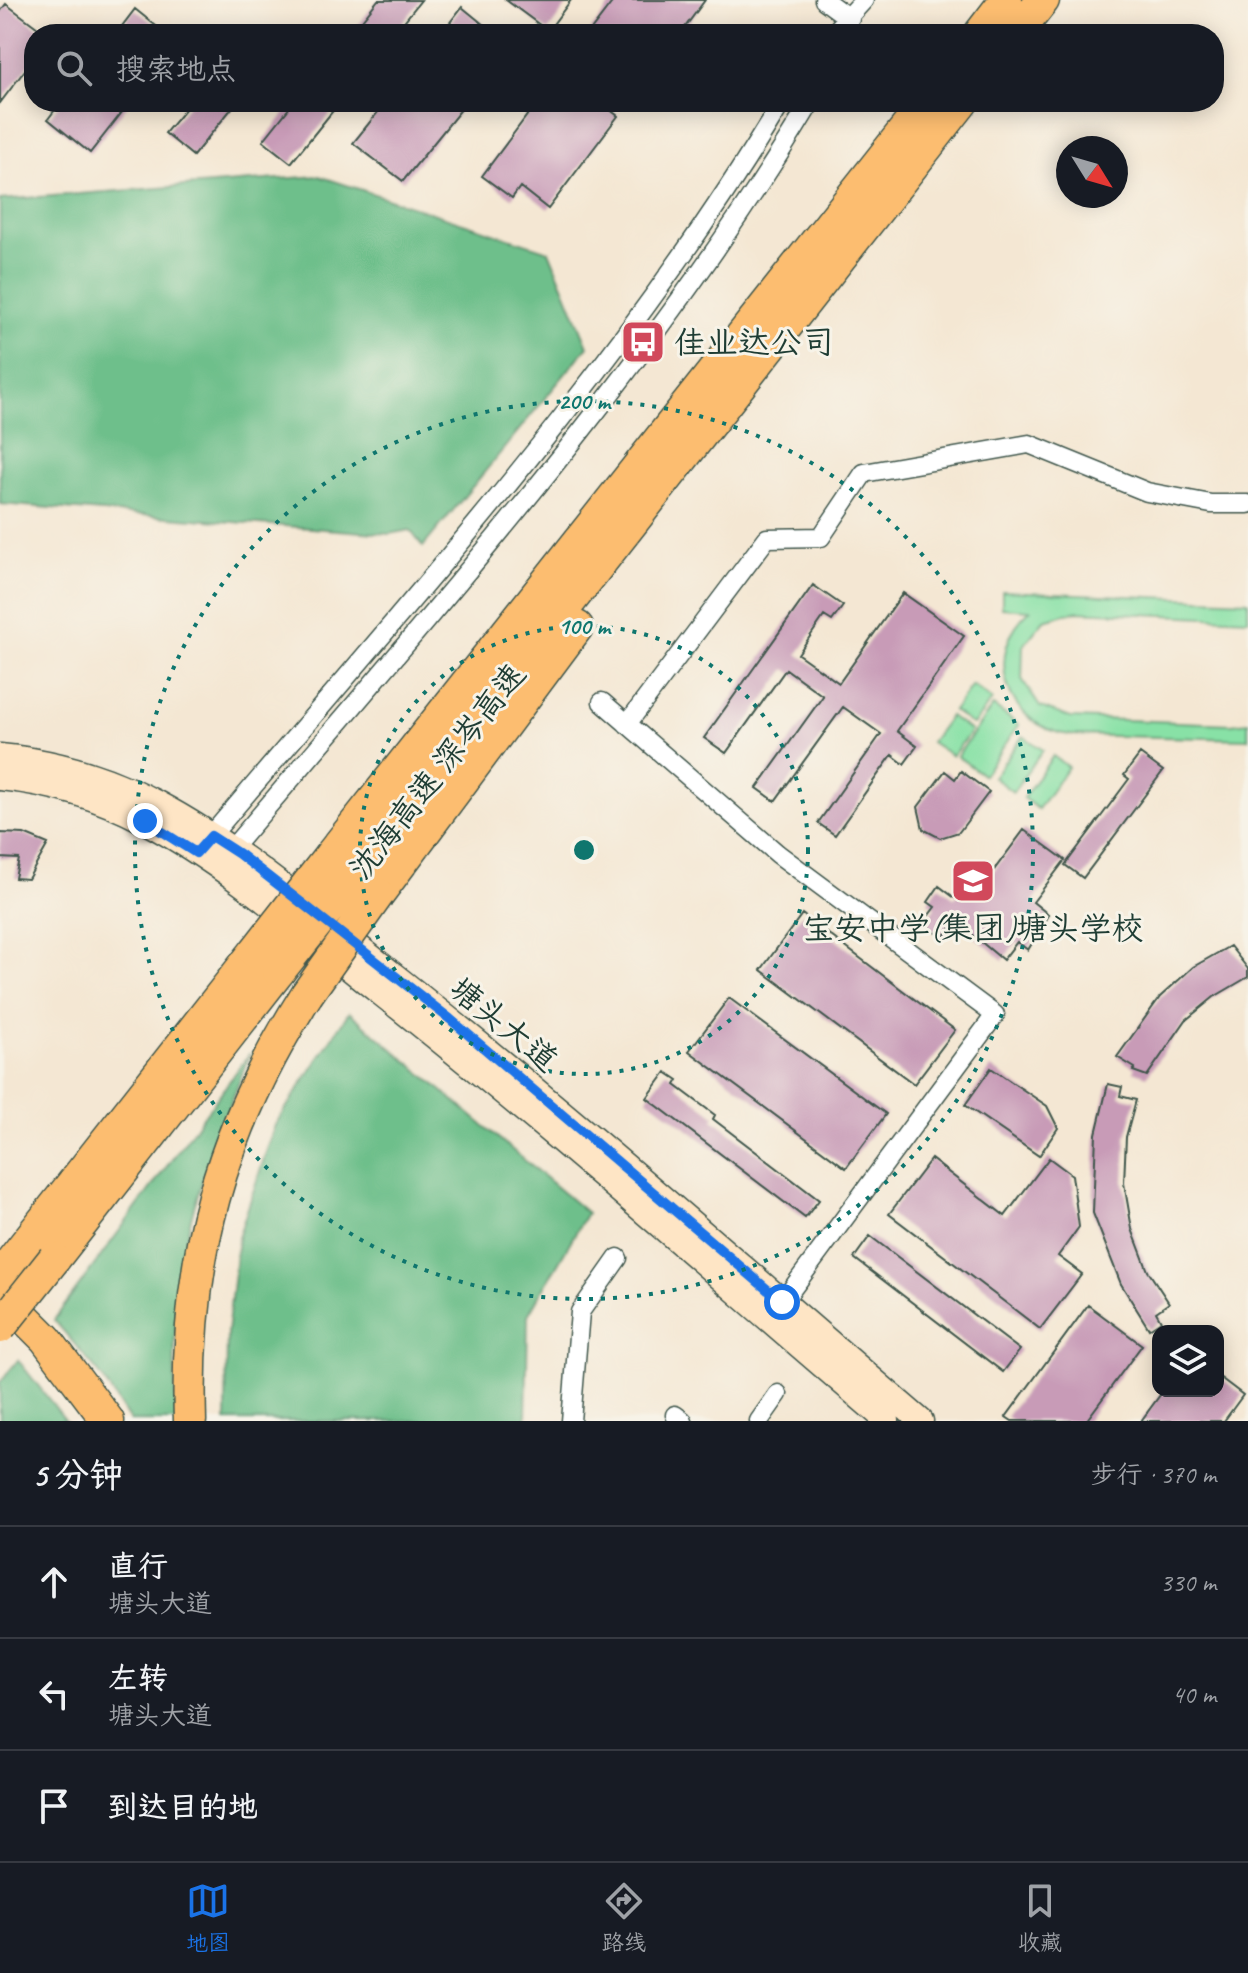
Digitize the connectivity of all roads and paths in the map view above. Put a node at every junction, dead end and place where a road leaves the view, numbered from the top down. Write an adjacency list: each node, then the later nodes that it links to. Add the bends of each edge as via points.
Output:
1 (824, 0): 5 (street)
2 (864, 0): 6 (street)
3 (1006, 0): 7 (highway)
4 (1043, 0): 8 (highway)
5 (844, 24)
6 (849, 24)
7 (988, 24)
8 (1024, 24)
9 (776, 112): 18 (street, via 694,239 569,408)
10 (805, 112): 18 (street, via 714,253 531,494)
11 (920, 112): 19 (highway, 沈海高速 深岑高速)
12 (954, 112): 19 (highway, via 753,370 622,564)
13 (1248, 504): 15 (street, via 1211,504 1147,492 1029,444 864,473 821,537 767,538)
14 (602, 702): 15 (street)
15 (627, 724): 25 (street, via 778,854 995,1015)
16 (0, 756): 18 (main road, 塘头大道, via 69,767 114,782)
17 (0, 778): 18 (main road, 塘头大道, via 105,803)
18 (214, 851): 25 (main road, 塘头大道)
19 (354, 875): 20 (highway, 沈海高速 深岑高速, bridge); 30 (highway, bridge, via 307,994 256,1085 214,1191 192,1303)
20 (267, 962): 21 (highway, 沈海高速 深岑高速); 21 (highway, 沈海高速 深岑高速, via 159,1074)
21 (24, 1242): 23 (highway, 沈海高速 深岑高速); 26 (highway, 沈海高速 深岑高速, bridge)
22 (618, 1258): 31 (street, via 580,1312)
23 (0, 1276)
24 (0, 1293): 29 (highway, via 46,1339)
25 (776, 1311): 33 (main road, 塘头大道); 34 (main road, 塘头大道)
26 (0, 1325): 28 (highway, via 32,1356)
27 (778, 1394): 32 (street)
28 (82, 1421)
29 (108, 1421)
30 (190, 1421)
31 (571, 1421)
32 (759, 1421)
33 (887, 1421)
34 (921, 1421)

